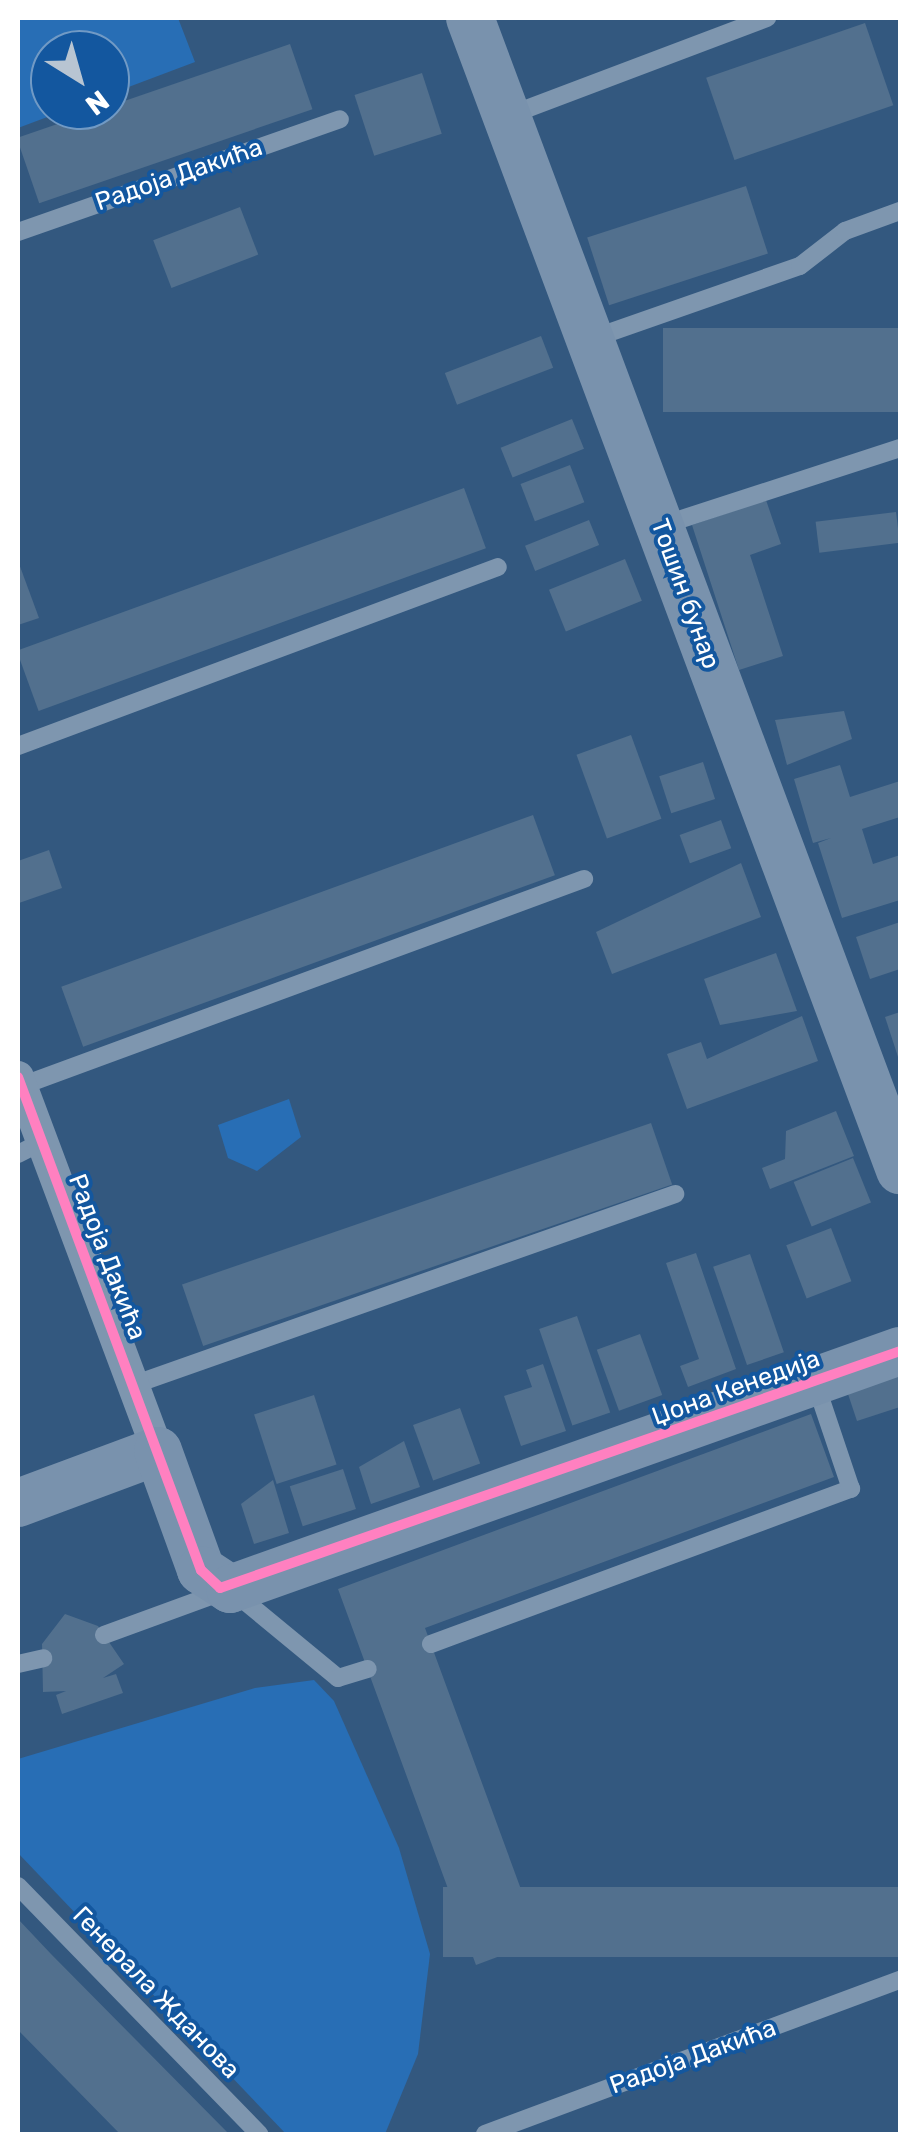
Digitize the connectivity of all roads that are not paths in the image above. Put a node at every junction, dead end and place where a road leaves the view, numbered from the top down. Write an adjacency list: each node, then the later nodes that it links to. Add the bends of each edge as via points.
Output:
1 (470, 18): 3 (main road, Тошин бунар)
2 (767, 18): 3 (lane)
3 (506, 116): 7 (main road, Тошин бунар)
4 (340, 119): 6 (lane, Радоја Дакића)
5 (900, 211): 7 (lane, via 845,231 800,266)
6 (18, 232)
7 (590, 340): 9 (main road, Тошин бунар)
8 (900, 448): 9 (lane)
9 (660, 526): 15 (main road, Тошин бунар)
10 (498, 567): 11 (lane)
11 (18, 746)
12 (584, 879): 13 (lane, Радоја Дакића)
13 (19, 1082): 14 (street, Радоја Дакића)
14 (30, 1148): 19 (street, Радоја Дакића)
15 (900, 1170)
16 (675, 1194): 19 (lane)
17 (900, 1350): 18 (main road, Џона Кенедија)
18 (815, 1382): 22 (main road, Џона Кенедија); 24 (lane, via 851,1489)
19 (133, 1385): 20 (street, Радоја Дакића)
20 (158, 1451): 21 (main road); 22 (main road, via 200,1570)
21 (18, 1502)
22 (230, 1590): 23 (lane); 27 (lane, via 338,1678)
23 (104, 1635)
24 (431, 1644)
25 (43, 1658): 26 (lane)
26 (18, 1664)
27 (368, 1669)
28 (18, 1886): 30 (lane, Генерала Жданова)
29 (900, 1980): 31 (lane, Радоја Дакића)
30 (258, 2134)
31 (485, 2134)

